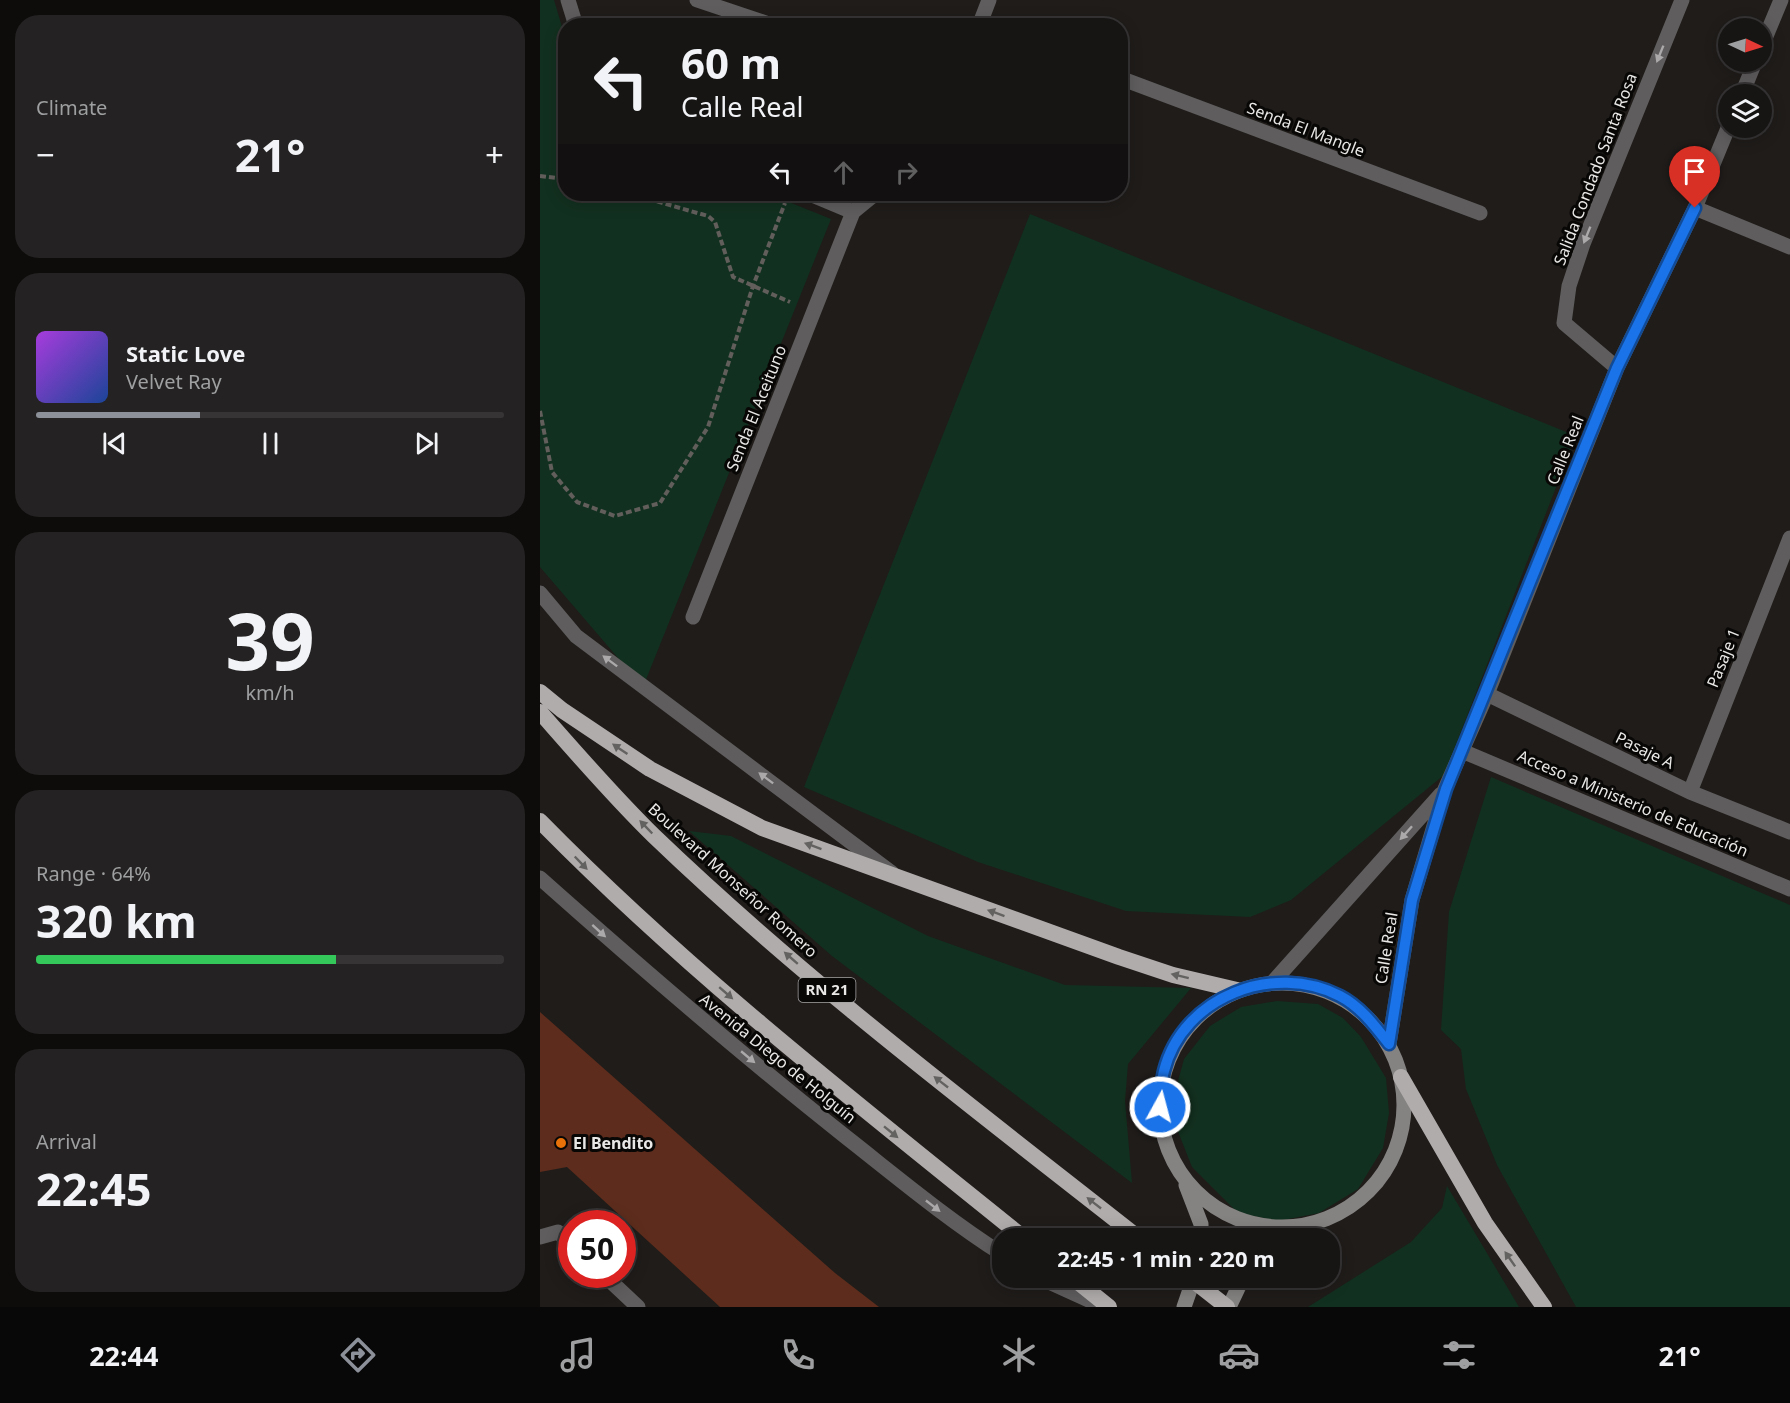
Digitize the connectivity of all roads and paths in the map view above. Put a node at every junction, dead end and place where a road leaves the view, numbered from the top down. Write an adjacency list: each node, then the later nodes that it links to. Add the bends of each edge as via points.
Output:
1 (568, 0): 6 (street)
2 (697, 0): 7 (street)
3 (989, 0): 8 (street)
4 (1682, 0): 24 (street, Salida Condado Santa Rosa, one-way to 24, via 1569,286 1564,324)
5 (1781, 0): 9 (street)
6 (574, 18)
7 (751, 18)
8 (982, 18)
9 (1772, 22)
10 (1128, 81): 20 (street, Senda El Mangle)
11 (1724, 138): 18 (street, Calle Real)
12 (540, 176): 13 (path)
13 (558, 178)
14 (656, 201): 22 (path, via 708,216 715,222 733,277)
15 (785, 201): 22 (path)
16 (827, 201): 19 (street)
17 (866, 201): 19 (street)
18 (1695, 208): 21 (street); 24 (street, Calle Real)
19 (853, 212): 23 (street, Senda El Aceituno)
20 (1480, 213)
21 (1790, 247)
22 (753, 286): 23 (path); 25 (path, via 708,427 660,503 615,516 577,502 552,472)
23 (814, 312): 28 (street, Senda El Aceituno)
24 (1617, 368): 30 (street, Calle Real)
25 (540, 411)
26 (1790, 538): 34 (street, Pasaje 1)
27 (540, 593): 37 (street, one-way to 27, via 576,636)
28 (693, 617)
29 (540, 692): 37 (highway, one-way to 29, via 752,822 650,769)
30 (1487, 694): 32 (street, Calle Real); 34 (street, Pasaje A)
31 (540, 712): 47 (highway, Boulevard Monseñor Romero / RN 21, one-way to 31, via 853,1012 752,924 654,836)
32 (1462, 751): 33 (street, Calle Real); 39 (street, Acceso a Ministerio de Educación)
33 (1446, 789): 40 (street, Calle Real, one-way to 40); 42 (street, Calle Real, via 1412,900)
34 (1690, 792): 36 (street, Pasaje A)
35 (540, 821): 46 (highway, one-way to 46, via 604,886 817,1072)
36 (1790, 832)
37 (897, 876): 41 (highway, one-way to 37, via 1119,957)
38 (540, 878): 52 (street, Avenida Diego de Holguín, one-way to 52, via 797,1098 964,1230)
39 (1790, 889)
40 (1273, 982): 41 (main road); 42 (main road, via 1309,984 1341,997 1368,1017)
41 (1237, 990): 44 (main road, via 1205,1009 1180,1036 1164,1070 1160,1107 1166,1144)
42 (1389, 1044): 43 (main road)
43 (1401, 1077): 45 (main road, via 1404,1112 1397,1147 1380,1178 1355,1203); 64 (highway, one-way to 43, via 1485,1223)
44 (1184, 1179): 45 (main road, via 1212,1206 1247,1223 1286,1228); 48 (main road)
45 (1324, 1220): 49 (main road)
46 (1011, 1228)
47 (1126, 1228)
48 (1201, 1228)
49 (1312, 1228)
50 (558, 1232): 51 (street)
51 (540, 1236)
52 (992, 1248)
53 (618, 1288): 59 (street)
54 (1062, 1288): 60 (street)
55 (1085, 1288): 61 (highway)
56 (1189, 1288): 62 (main road)
57 (1204, 1288): 63 (highway, bridge)
58 (1238, 1288): 63 (main road)
59 (638, 1307)
60 (1104, 1307)
61 (1109, 1307)
62 (1184, 1307)
63 (1228, 1307)
64 (1544, 1307)

